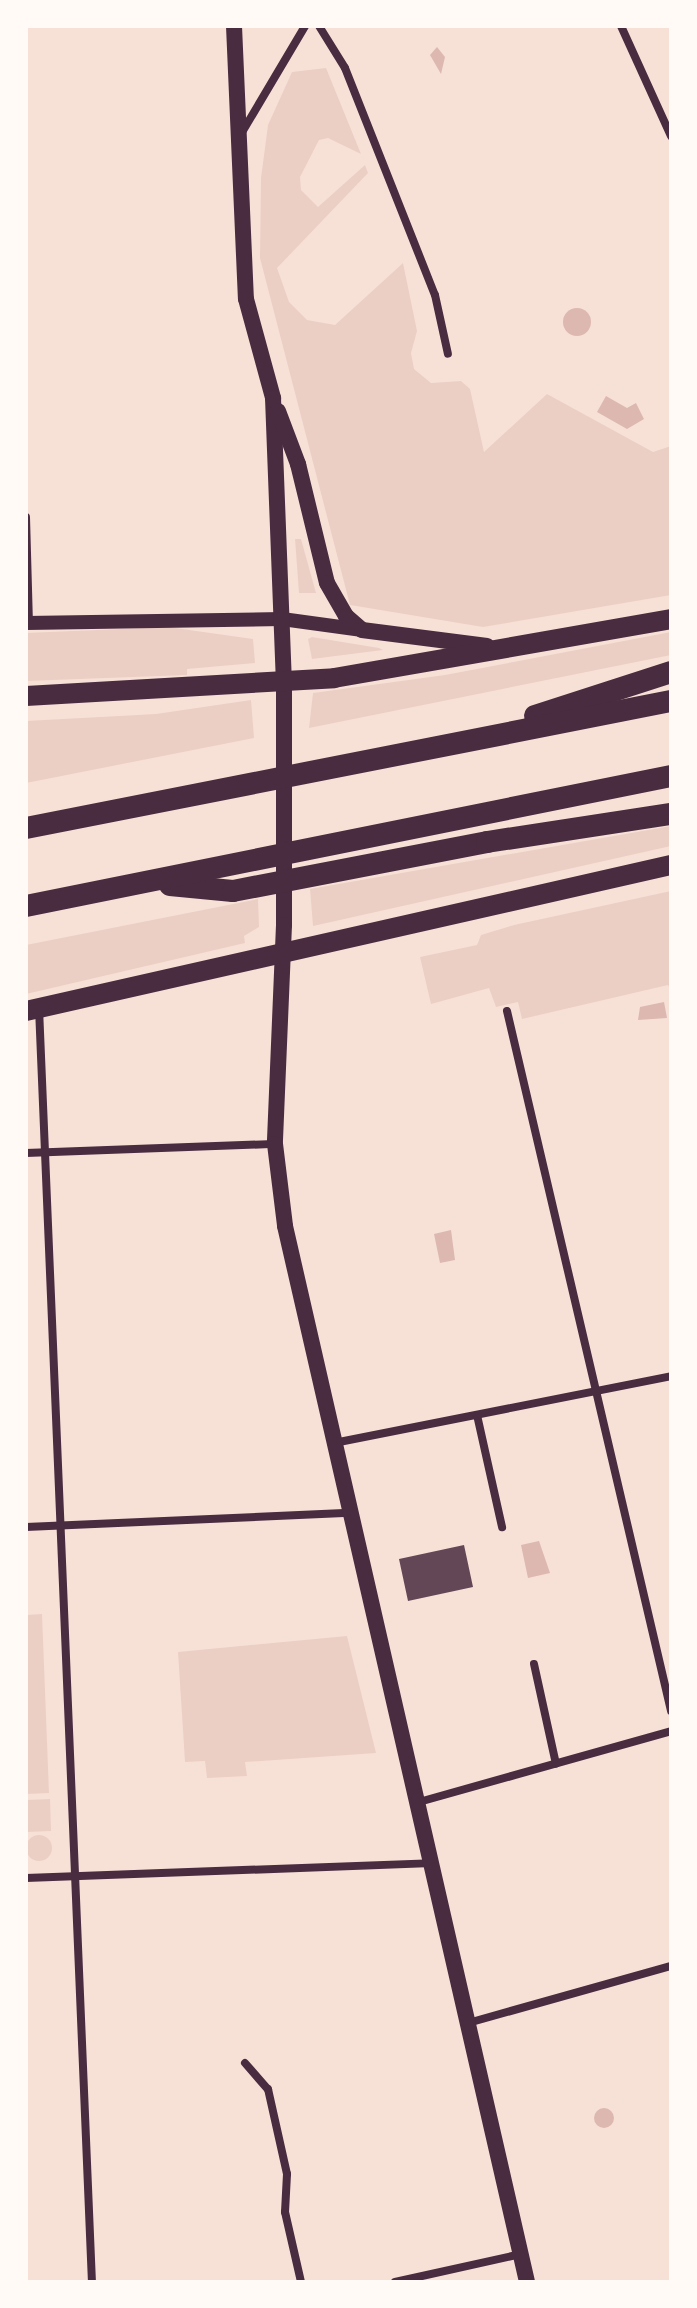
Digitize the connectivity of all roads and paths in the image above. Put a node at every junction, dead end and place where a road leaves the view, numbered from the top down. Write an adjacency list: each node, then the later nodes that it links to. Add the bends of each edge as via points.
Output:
1 (234, 26): 6 (main road)
2 (305, 26): 6 (street, via 268,97)
3 (319, 26): 7 (street, via 345,68 435,295)
4 (621, 26): 5 (street)
5 (671, 136)
6 (238, 138): 8 (main road, via 246,299)
7 (448, 354)
8 (273, 398): 10 (main road); 13 (main road, via 298,464 327,583 340,608)
9 (26, 517): 12 (street)
10 (282, 619): 12 (street); 13 (street); 16 (main road)
11 (671, 619): 14 (main road)
12 (28, 622)
13 (362, 630): 14 (main road)
14 (517, 649): 16 (main road)
15 (671, 672): 19 (highway)
16 (284, 683): 17 (main road); 26 (main road)
17 (26, 696)
18 (671, 701): 19 (highway)
19 (450, 745): 22 (highway)
20 (671, 776): 24 (highway)
21 (671, 814): 24 (highway, via 233,891)
22 (26, 828)
23 (671, 865): 26 (main road)
24 (149, 883): 25 (highway)
25 (26, 906)
26 (283, 952): 27 (main road); 29 (main road)
27 (32, 1009): 31 (street)
28 (507, 1011): 33 (street)
29 (275, 1144): 31 (street); 35 (main road, via 285,1226)
30 (26, 1153): 31 (street)
31 (45, 1153): 37 (street)
32 (671, 1376): 33 (street)
33 (594, 1391): 34 (street); 41 (street)
34 (477, 1415): 35 (street); 39 (street)
35 (334, 1444): 36 (main road)
36 (350, 1513): 37 (street); 44 (main road)
37 (60, 1525): 38 (street); 46 (street)
38 (26, 1527)
39 (502, 1527)
40 (534, 1664): 43 (street)
41 (671, 1711)
42 (671, 1731): 43 (street)
43 (556, 1764): 44 (street)
44 (419, 1802): 45 (main road)
45 (432, 1863): 46 (street); 49 (main road)
46 (75, 1876): 47 (street); 52 (street)
47 (26, 1878)
48 (671, 1966): 49 (street)
49 (468, 2023): 51 (main road)
50 (245, 2063): 53 (street, via 268,2089 287,2174 285,2212)
51 (522, 2254): 54 (street); 55 (main road)
52 (92, 2282)
53 (301, 2282)
54 (395, 2282)
55 (527, 2282)

